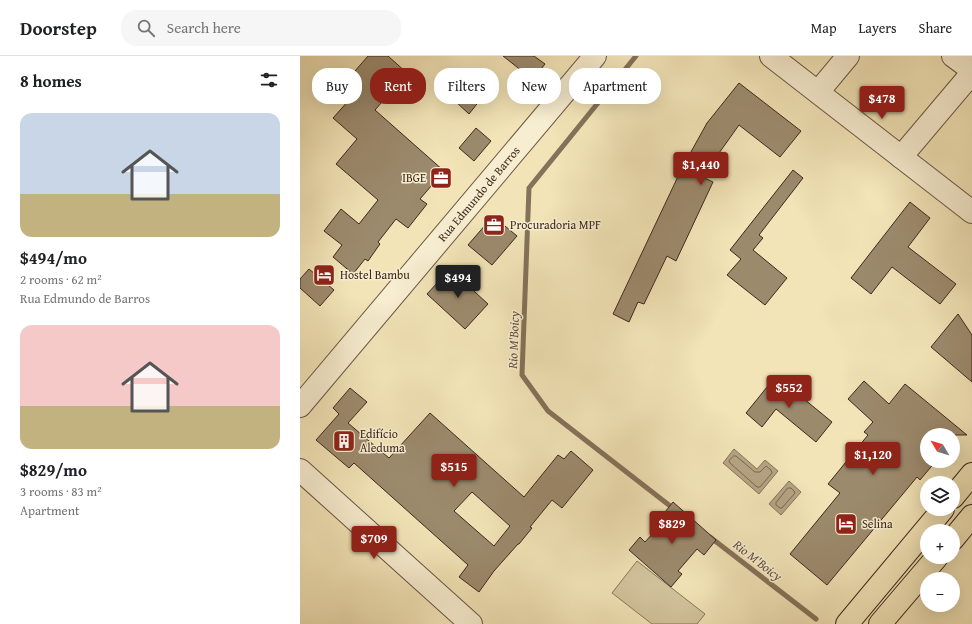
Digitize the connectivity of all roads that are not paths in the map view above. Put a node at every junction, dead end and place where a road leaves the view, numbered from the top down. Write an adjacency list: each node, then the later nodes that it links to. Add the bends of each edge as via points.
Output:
1 (771, 56): 6 (street)
2 (848, 56): 6 (street)
3 (953, 56): 5 (street)
4 (587, 59): 9 (street, Rua Edmundo de Barros)
5 (972, 72): 7 (street)
6 (818, 92): 7 (street)
7 (901, 157): 8 (street)
8 (972, 212)
9 (300, 406)
10 (300, 470): 17 (street)
11 (972, 474): 12 (main road)
12 (960, 488)
13 (937, 516): 18 (main road)
14 (972, 516): 15 (main road)
15 (960, 531)
16 (932, 564): 19 (main road)
17 (471, 624)
18 (847, 624)
19 (880, 624)

